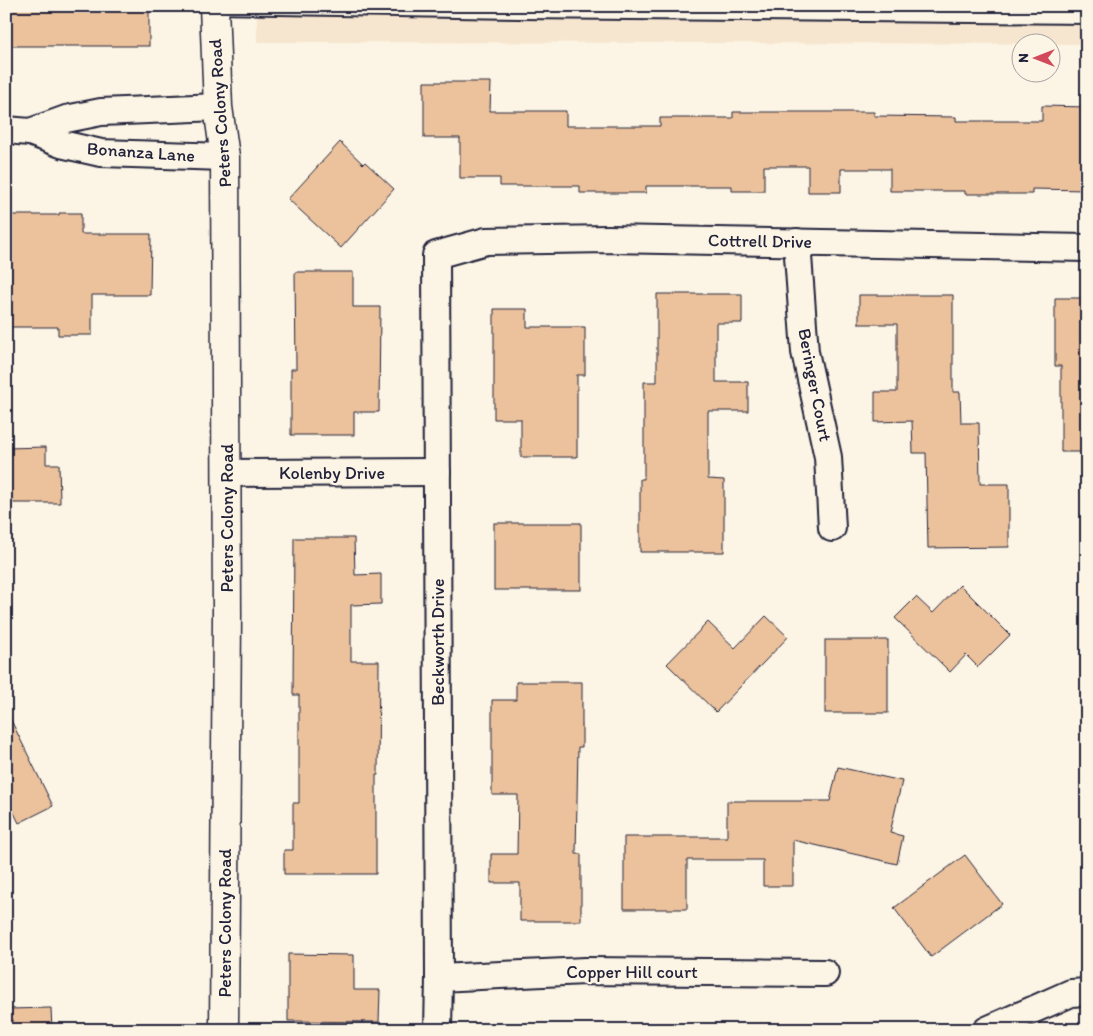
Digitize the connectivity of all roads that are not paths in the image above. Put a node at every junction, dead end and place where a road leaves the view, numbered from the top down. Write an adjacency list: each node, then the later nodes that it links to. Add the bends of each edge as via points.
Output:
1 (214, 6): 2 (lane); 3 (street, Peters Colony Road)
2 (1087, 16)
3 (218, 107): 4 (street, Bonanza Lane, via 101,112); 5 (street, Peters Colony Road)
4 (18, 131): 5 (street, Bonanza Lane, via 101,153)
5 (225, 157): 10 (street, Peters Colony Road)
6 (797, 242): 7 (street, Cottrell Drive); 8 (street, Cottrell Drive, via 486,241); 11 (street, Beringer Court, via 805,352 828,457)
7 (1087, 248)
8 (436, 255): 9 (street, Beckworth Drive)
9 (437, 472): 10 (street, Kolenby Drive); 13 (street, Beckworth Drive)
10 (226, 473): 15 (street, Peters Colony Road)
11 (832, 528)
12 (825, 973): 13 (street, Copper Hill court, via 586,971)
13 (440, 978): 16 (street, Beckworth Drive)
14 (1087, 992): 17 (street, via 1071,993)
15 (224, 1030)
16 (438, 1030)
17 (987, 1030)

